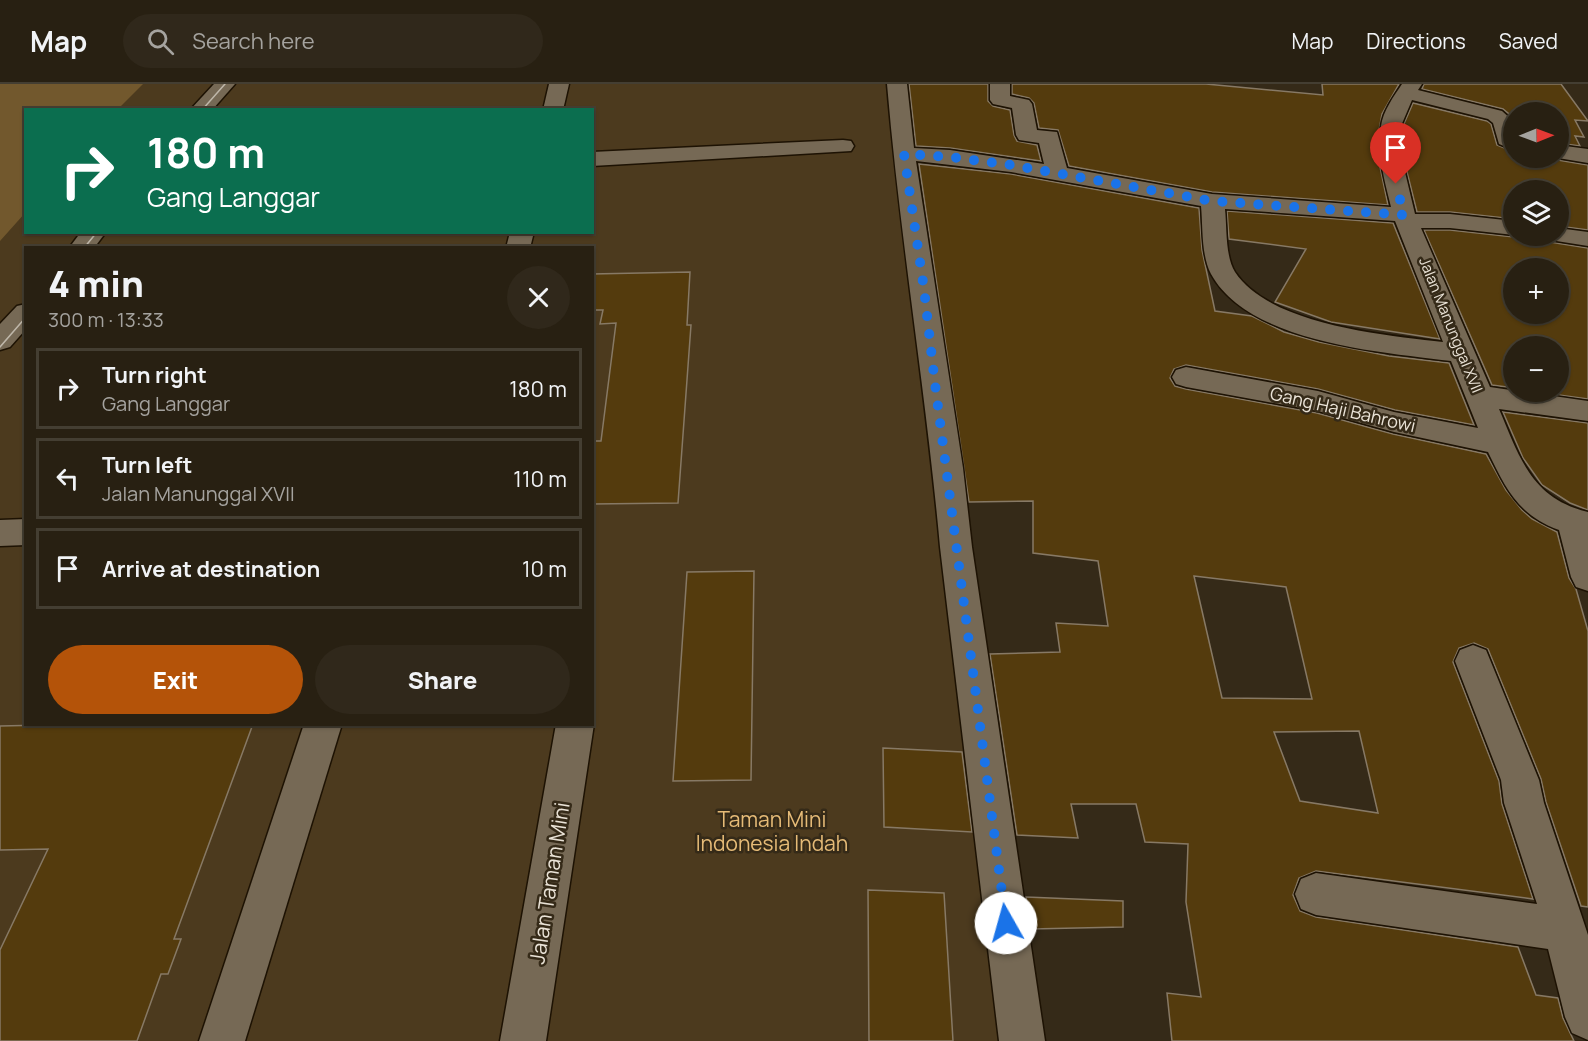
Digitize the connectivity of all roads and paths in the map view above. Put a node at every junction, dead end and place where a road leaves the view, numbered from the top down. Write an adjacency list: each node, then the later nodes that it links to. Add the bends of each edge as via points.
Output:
1 (225, 84): 6 (street)
2 (559, 84): 7 (street)
3 (897, 84): 11 (street)
4 (1000, 84): 14 (street, via 1000,100 1022,105 1027,135 1049,137)
5 (1409, 89): 8 (street); 16 (street, Jalan Manunggal XVII, via 1391,126 1393,168)
6 (202, 108)
7 (553, 108)
8 (1503, 121)
9 (843, 146): 13 (street)
10 (1569, 153): 12 (street)
11 (904, 154): 14 (street, via 970,159); 41 (street)
12 (1588, 156)
13 (594, 159)
14 (1057, 174): 15 (street)
15 (1212, 201): 16 (street); 24 (street, via 1222,271 1251,302 1276,316 1316,329)
16 (1406, 218): 17 (street); 24 (street, Jalan Manunggal XVII)
17 (1503, 227)
18 (92, 234): 21 (street)
19 (1569, 236): 20 (street)
20 (1588, 239)
21 (83, 246)
22 (24, 314): 23 (street)
23 (0, 341)
24 (1463, 353): 26 (street, Jalan Manunggal XVII)
25 (1186, 377): 28 (street, Gang Haji Bahrowi, via 1318,401 1394,422)
26 (1480, 396): 27 (street); 28 (street, Jalan Manunggal XVII)
27 (1588, 411)
28 (1499, 443): 29 (street, Jalan Manunggal XVII, via 1532,502 1549,513)
29 (1581, 524): 32 (street)
30 (24, 532): 31 (street)
31 (0, 533)
32 (1588, 577)
33 (1473, 661): 37 (street, via 1520,780)
34 (322, 726): 39 (street)
35 (575, 726): 40 (street, Jalan Taman Mini)
36 (1316, 894): 37 (street)
37 (1565, 930): 38 (street)
38 (1588, 1017)
39 (222, 1041)
40 (523, 1041)
41 (1022, 1041)

